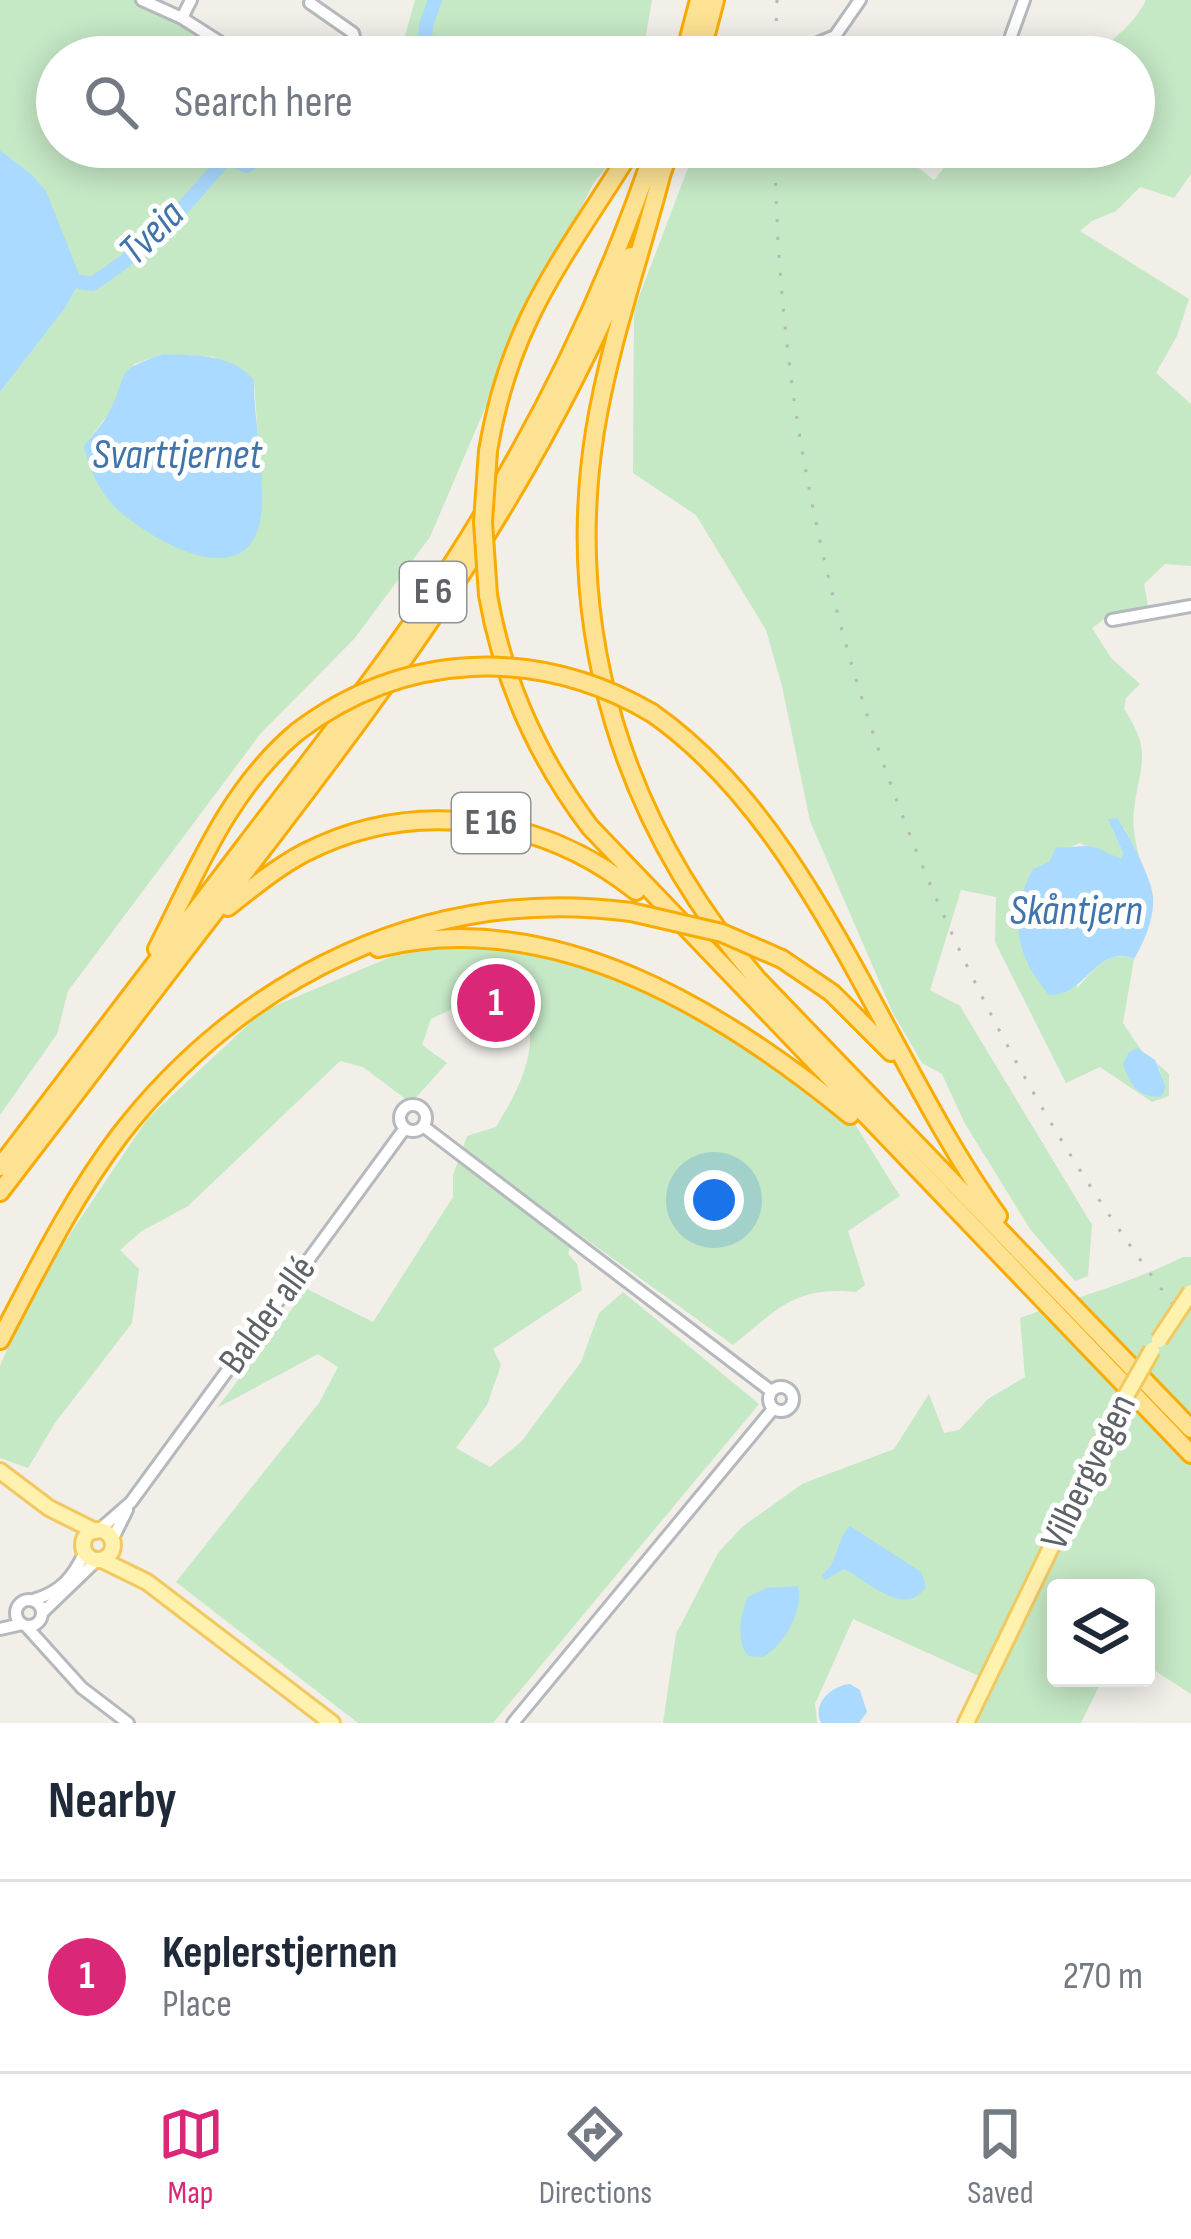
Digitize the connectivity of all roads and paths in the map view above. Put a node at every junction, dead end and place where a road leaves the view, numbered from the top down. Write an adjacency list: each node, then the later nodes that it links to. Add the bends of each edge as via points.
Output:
1 (142, 0): 8 (street)
2 (191, 0): 8 (street)
3 (715, 0): 12 (highway)
4 (860, 0): 13 (street)
5 (1024, 0): 14 (street)
6 (310, 3): 10 (street)
7 (698, 4): 11 (highway)
8 (182, 18): 9 (street)
9 (210, 36)
10 (354, 36)
11 (688, 36)
12 (706, 36)
13 (835, 36)
14 (1011, 36)
15 (619, 168): 22 (highway, E 16, bridge, via 531,308 502,383 488,451 488,595 508,676 548,766 590,827)
16 (647, 168): 23 (highway, E 6, via 583,328 474,530)
17 (664, 168): 18 (highway, E 6)
18 (661, 176): 21 (highway, E 6, via 582,364 480,549); 31 (highway, E 16, via 602,397 588,496 592,632 623,757 673,864 726,942)
19 (1191, 606): 20 (street)
20 (1112, 620)
21 (195, 938): 22 (highway, E 16, via 299,856 364,830 435,819 490,823 563,845 623,880); 29 (highway, E 6)
22 (692, 938): 30 (highway, E 16)
23 (134, 992): 25 (highway, E 16, bridge, via 228,809 297,732 385,683 437,669 528,668 571,676 652,712 719,769 772,834); 28 (highway, E 6)
24 (262, 999): 25 (highway, E 16, bridge, via 351,949 442,919 548,907 631,912 722,933 782,959 846,1004); 30 (highway, E 16, via 336,962 416,941 488,938 572,954 658,990 758,1047); 33 (highway, E 16, via 191,1057 121,1134)
25 (915, 1079): 31 (highway, E 16)
26 (423, 1126): 27 (street); 27 (street, via 424,1111 412,1105 400,1116); 34 (street)
27 (405, 1127): 40 (street, Balder allé)
28 (0, 1167)
29 (0, 1192)
30 (949, 1204): 37 (highway, E 16)
31 (1037, 1270): 36 (highway, E 16)
32 (1191, 1292): 51 (main road, Vilbergvegen, bridge, via 1114,1417)
33 (0, 1340)
34 (771, 1391): 35 (street); 35 (street, via 782,1387 793,1396 788,1410)
35 (773, 1409): 50 (street)
36 (1191, 1429)
37 (1191, 1454)
38 (0, 1471): 39 (main road)
39 (49, 1508): 40 (main road); 41 (main road)
40 (105, 1537): 41 (main road); 41 (main road, via 111,1553); 42 (main road)
41 (92, 1554): 42 (main road); 43 (street, via 70,1580); 44 (street)
42 (147, 1582): 49 (main road)
43 (33, 1600): 44 (street); 45 (street, via 21,1602)
44 (43, 1614): 45 (street, via 36,1624); 47 (street)
45 (21, 1621): 46 (street); 47 (street)
46 (0, 1626)
47 (50, 1652): 48 (street)
48 (128, 1723)
49 (332, 1723)
50 (513, 1723)
51 (966, 1723)

